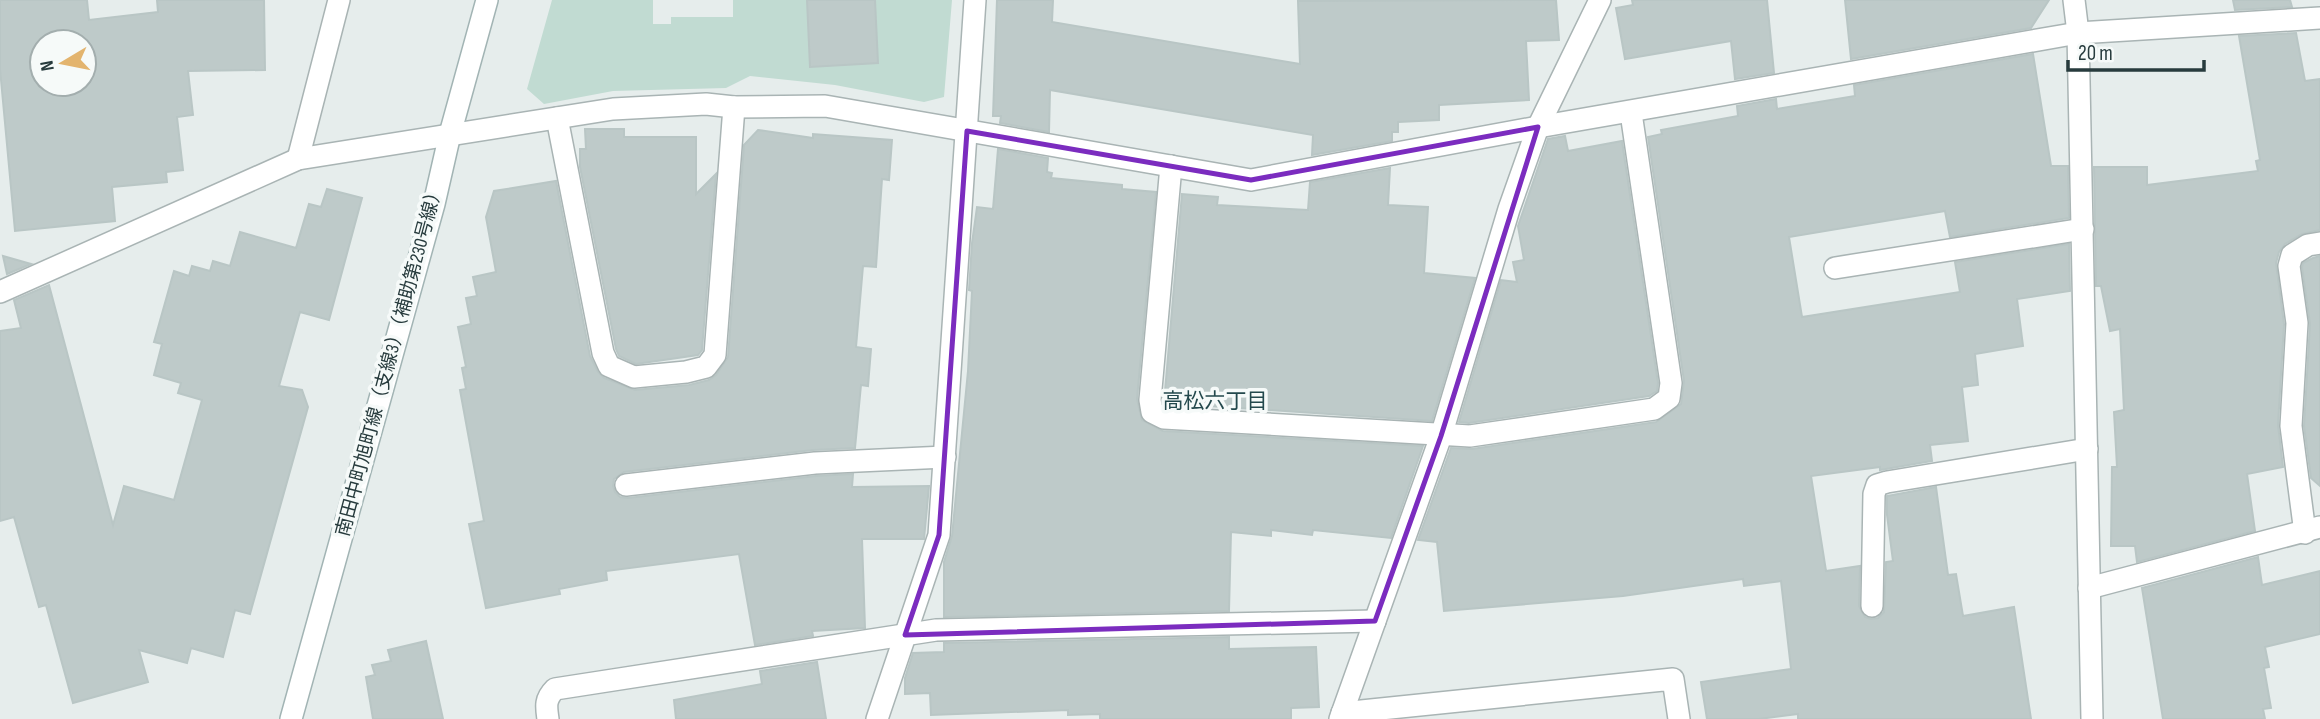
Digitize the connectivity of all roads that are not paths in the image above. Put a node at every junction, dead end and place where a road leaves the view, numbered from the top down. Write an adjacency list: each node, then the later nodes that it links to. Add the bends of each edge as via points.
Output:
1 (339, 0): 14 (street)
2 (487, 0): 13 (street, 南田中町旭町線（支線3）（補助第230号線）)
3 (975, 0): 12 (street)
4 (1600, 0): 11 (street)
5 (2074, 0): 7 (street)
6 (2320, 18): 7 (street)
7 (2078, 33): 9 (street); 16 (street)
8 (734, 107): 10 (street, via 612,109); 10 (street, via 715,355 706,367 635,377 610,366 603,353); 12 (street, via 825,106)
9 (1631, 113): 11 (street); 20 (street, via 1671,383 1669,398 1654,409 1470,436)
10 (557, 118): 13 (street)
11 (1538, 127): 15 (street, via 1251,180); 20 (street)
12 (967, 131): 15 (street); 22 (street)
13 (450, 134): 14 (street); 30 (street, 南田中町旭町線（支線3）（補助第230号線）)
14 (298, 159): 19 (street)
15 (1171, 166): 20 (street, via 1152,412 1164,418)
16 (2083, 229): 18 (street); 21 (street)
17 (2320, 243): 24 (street, via 2292,255 2289,266 2297,323 2291,426)
18 (1835, 268)
19 (0, 292)
20 (1441, 436): 27 (street)
21 (2087, 449): 25 (street); 26 (street, via 1877,485)
22 (945, 457): 23 (street, via 816,463); 28 (street, via 939,536)
23 (626, 485)
24 (2313, 530): 25 (street)
25 (2089, 588): 34 (street)
26 (1872, 606)
27 (1375, 621): 28 (street, via 936,630); 29 (street)
28 (905, 635): 31 (street, via 555,690 546,705); 32 (street)
29 (1341, 716): 33 (street, via 1674,679)
30 (291, 719)
31 (548, 719)
32 (877, 719)
33 (1679, 719)
34 (2092, 719)

